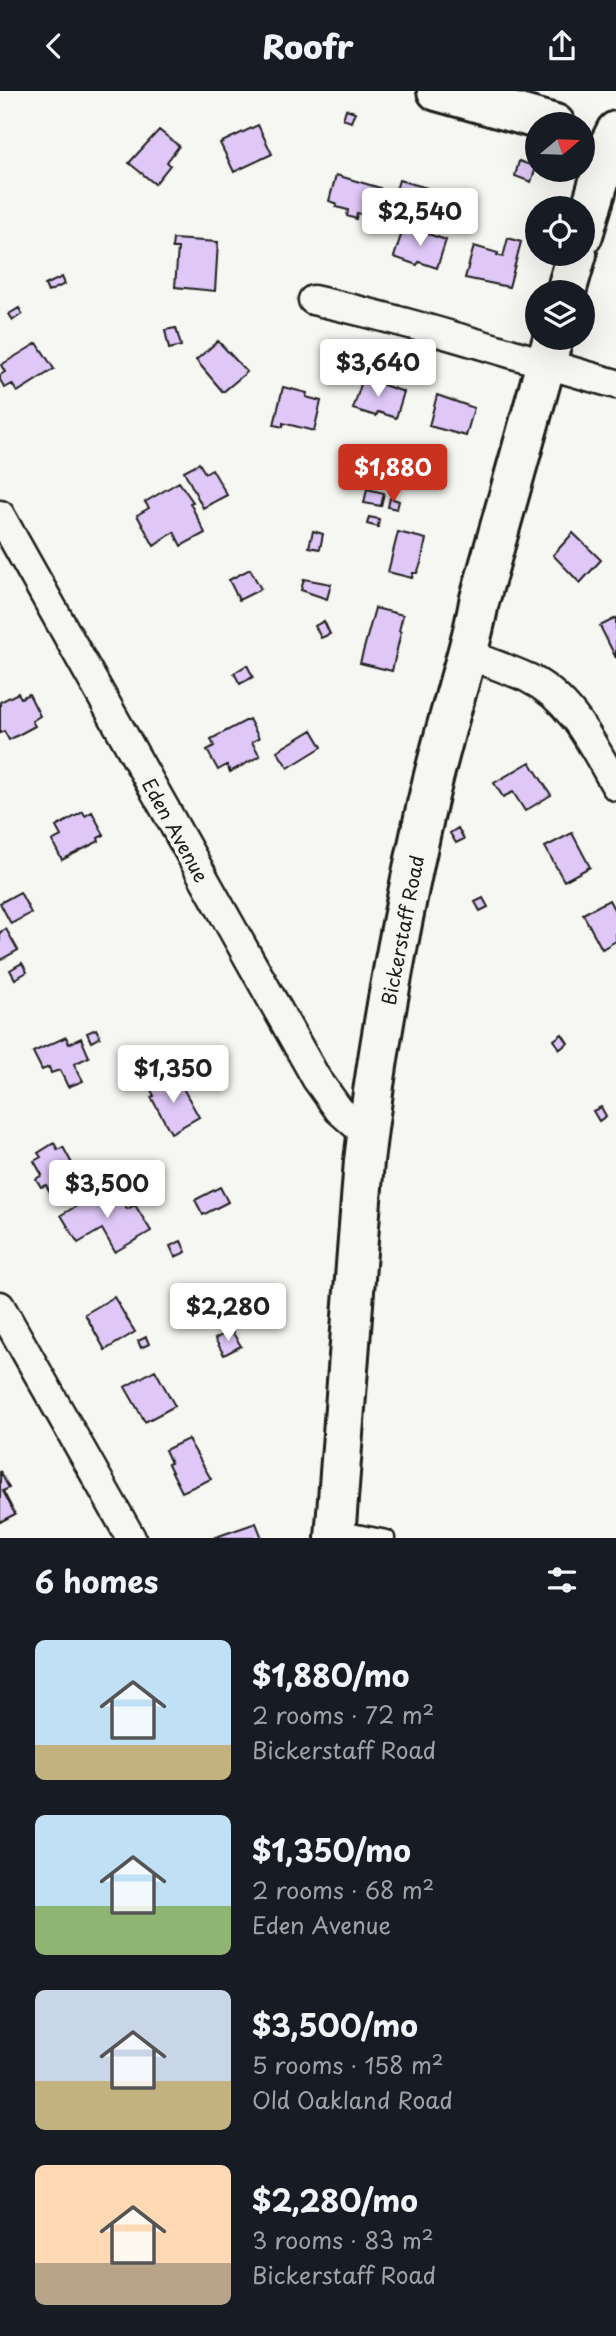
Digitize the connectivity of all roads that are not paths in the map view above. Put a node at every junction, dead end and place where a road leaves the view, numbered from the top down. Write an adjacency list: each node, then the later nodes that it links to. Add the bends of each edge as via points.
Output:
1 (437, 91): 2 (street)
2 (525, 116)
3 (606, 137): 4 (street)
4 (592, 196)
5 (313, 300): 6 (street)
6 (550, 351): 7 (street); 9 (street, Bickerstaff Road)
7 (616, 384)
8 (0, 515): 11 (street, Eden Avenue, via 316,1078 339,1110)
9 (467, 654): 10 (street, via 528,678 562,703 583,727); 11 (street, Bickerstaff Road, via 427,803)
10 (616, 786)
11 (367, 1135): 13 (street, Bickerstaff Road)
12 (0, 1306): 14 (street)
13 (336, 1533): 15 (lane)
14 (131, 1538)
15 (387, 1538)

